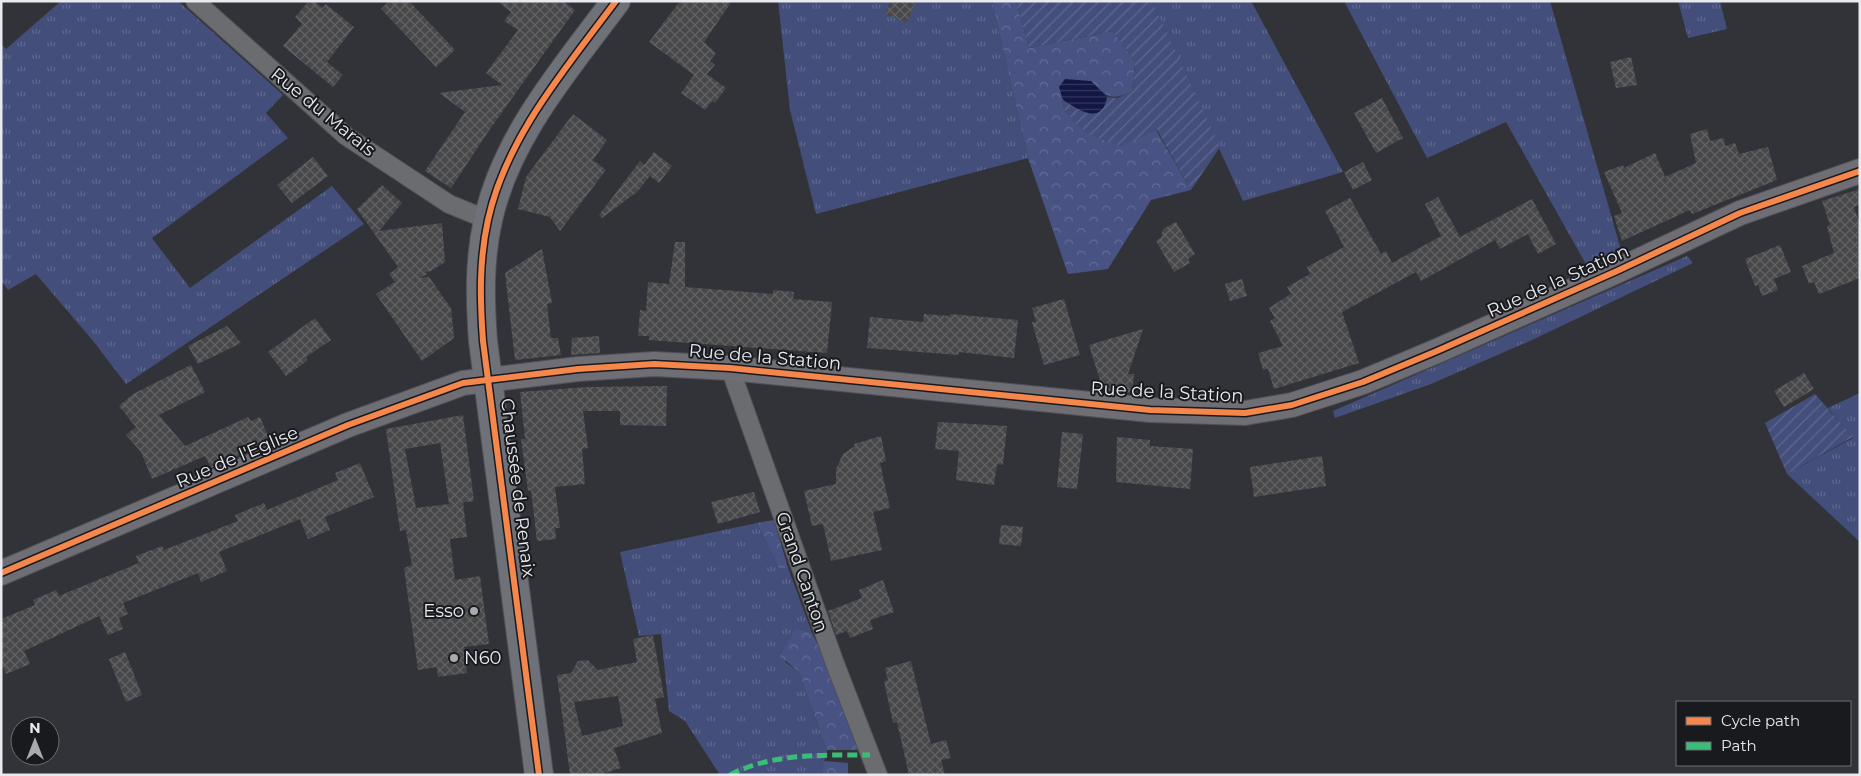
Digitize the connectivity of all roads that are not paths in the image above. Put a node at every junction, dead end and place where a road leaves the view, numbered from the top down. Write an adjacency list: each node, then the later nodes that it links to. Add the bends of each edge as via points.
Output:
1 (195, 1): 4 (street, Rue du Marais, via 346,136 448,204)
2 (616, 1): 4 (main road, Chaussée de Renaix, via 534,115 504,170)
3 (1860, 171): 5 (street, Rue de la Station, via 1740,213 1438,352 1363,382 1292,405 1255,412 1150,410)
4 (488, 220): 6 (main road, Chaussée de Renaix, via 480,286)
5 (730, 368): 6 (street, Rue de la Station, via 654,364); 9 (street, Grand Canton)
6 (488, 380): 7 (street, Rue de l'Eglise, via 463,383 392,408); 8 (main road, Chaussée de Renaix)
7 (1, 573)
8 (539, 775)
9 (878, 775)

